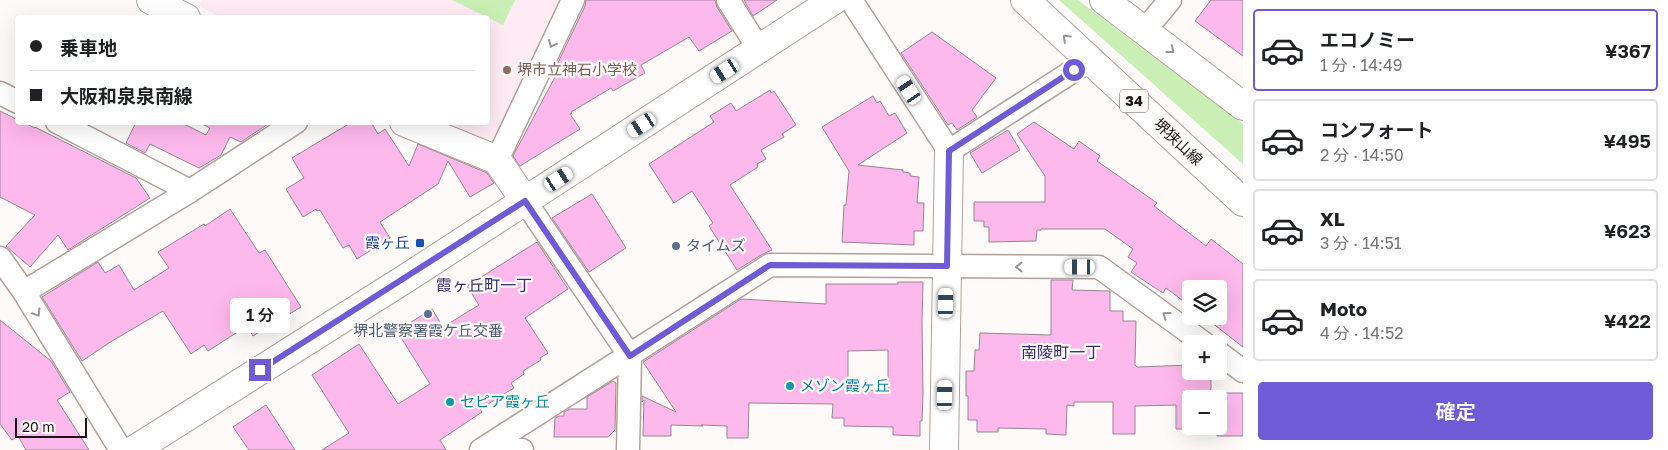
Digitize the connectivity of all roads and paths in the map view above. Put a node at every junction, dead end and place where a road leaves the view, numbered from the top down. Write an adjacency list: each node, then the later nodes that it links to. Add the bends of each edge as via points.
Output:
1 (151, 0): 9 (main road)
2 (573, 0): 20 (street, one-way to 20)
3 (728, 0): 11 (street)
4 (834, 0): 11 (main road)
5 (850, 0): 19 (street)
6 (1025, 0): 12 (main road, 堺狭山線 / 34, one-way to 6)
7 (1104, 0): 10 (main road)
8 (1170, 0): 10 (street)
9 (184, 11)
10 (1145, 30): 15 (main road, one-way to 15)
11 (759, 49): 22 (main road)
12 (1090, 60): 19 (street); 23 (main road, 堺狭山線 / 34)
13 (0, 93): 14 (street)
14 (15, 100)
15 (1243, 106)
16 (63, 125): 21 (street)
17 (291, 125): 21 (street)
18 (411, 125): 20 (main road)
19 (949, 151): 25 (main road)
20 (497, 160): 22 (main road)
21 (190, 191): 26 (street)
22 (525, 201): 28 (street); 33 (main road)
23 (1243, 202)
24 (0, 258): 26 (street)
25 (947, 266): 27 (street, one-way to 25, via 1099,267); 28 (street, via 770,265); 36 (main road)
26 (24, 292): 32 (street, one-way to 32)
27 (1193, 335)
28 (630, 356): 31 (street); 35 (street)
29 (1227, 359): 30 (street)
30 (1243, 371)
31 (482, 449): 34 (street)
32 (121, 450)
33 (134, 450)
34 (522, 450)
35 (628, 450)
36 (944, 450)

